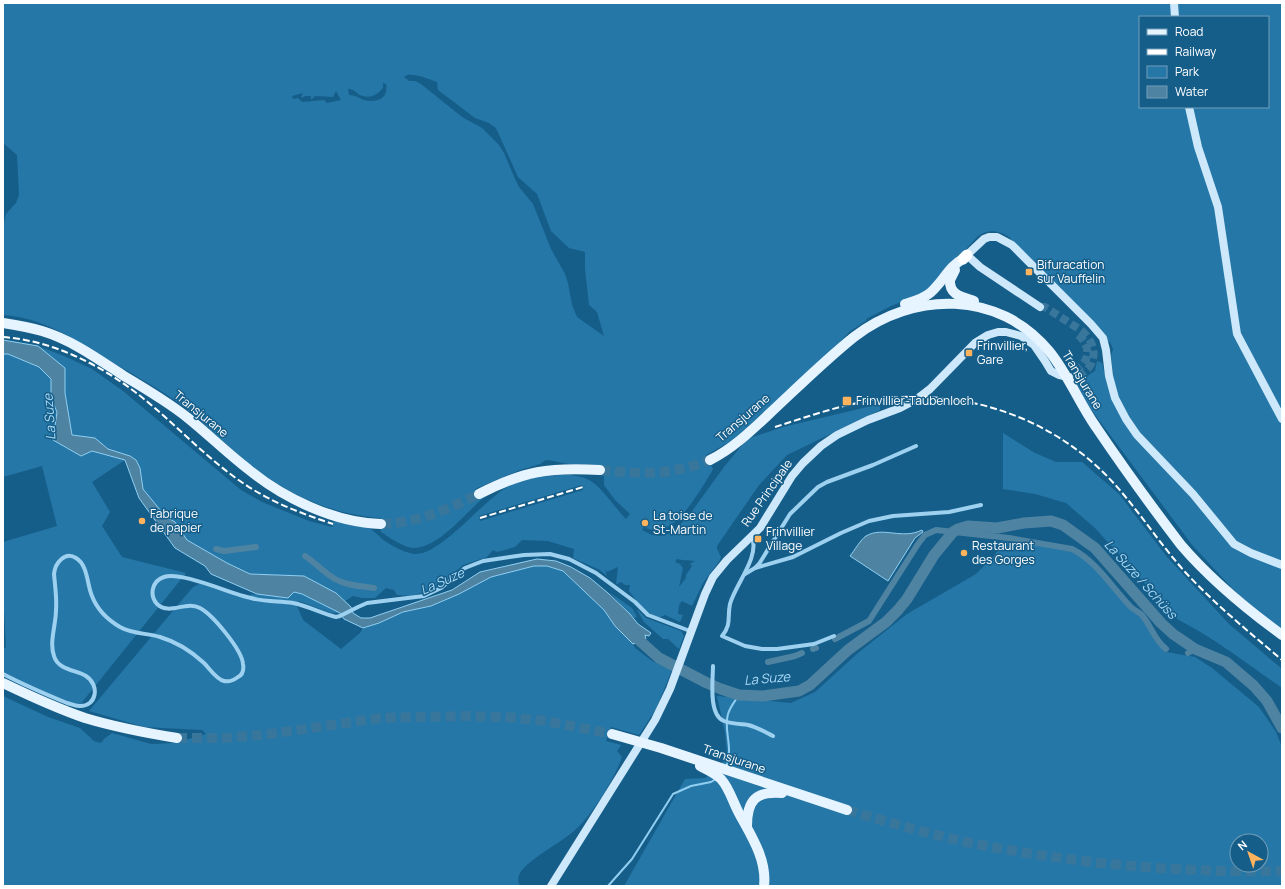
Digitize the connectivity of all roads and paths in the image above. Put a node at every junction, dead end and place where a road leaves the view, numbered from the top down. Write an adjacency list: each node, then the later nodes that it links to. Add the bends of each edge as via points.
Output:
1 (1174, 3): 2 (main road)
2 (1175, 16)
3 (1189, 108): 10 (main road, via 1198,147 1218,207 1237,334)
4 (965, 257): 5 (main road); 6 (main road, via 952,274 950,286 958,296 980,303); 7 (main road, via 928,295 891,309); 18 (main road, via 984,239 997,237 1012,246 1034,267 1102,338 1115,398 1137,435 1193,494 1234,544)
5 (1040, 307)
6 (989, 311): 7 (main road, Transjurane, via 967,305 937,304 905,310); 9 (main road, Transjurane, via 1014,322 1039,340)
7 (877, 322): 12 (main road, Transjurane, via 844,346 733,446)
8 (3, 323): 16 (main road, Transjurane, via 42,331 84,351 174,406 249,470 294,499 346,519)
9 (1070, 377): 17 (main road, Rue Principale, via 1046,361 1028,339 1013,333 998,332 988,335 975,343 930,389 913,401 853,427 821,446 792,476); 22 (main road, Transjurane, via 1085,410 1185,551 1231,596)
10 (1282, 419)
11 (916, 446): 19 (street, via 818,487 790,514)
12 (710, 460)
13 (600, 470): 14 (main road, via 574,468 538,471)
14 (479, 494)
15 (981, 505): 19 (street, via 949,512 893,516 869,521 793,557)
16 (381, 524)
17 (751, 537): 20 (street, via 753,549); 21 (main road, Rue Principale, via 713,577)
18 (1282, 565)
19 (755, 568): 20 (street)
20 (745, 574): 23 (street, via 730,603 729,625 722,636 745,646 762,649 814,644)
21 (690, 634): 25 (street, via 648,615 596,573 569,559 550,554 483,560 465,568 442,588 424,596 373,602 336,617 293,603 253,599 192,579 172,576 157,581 152,593 158,604 169,609 186,605 200,607 218,623 236,648 244,665 242,673 232,681 225,682 185,648 166,639 131,632 109,619 92,598 81,562 70,556 58,562 54,574 54,657 62,667 87,677 94,684 94,699 80,706 70,704); 34 (main road, Rue Principale, via 655,720)
22 (1282, 635)
23 (834, 636)
24 (713, 666): 28 (street, via 712,692 719,718 724,722 755,727)
25 (3, 674)
26 (3, 683): 29 (main road, via 54,707 85,718)
27 (614, 735): 30 (main road, Transjurane)
28 (773, 736)
29 (177, 738)
30 (670, 751): 31 (main road, Transjurane); 33 (main road, via 709,770 720,779)
31 (796, 794): 32 (main road, Transjurane); 33 (main road, via 770,792 758,796 748,808)
32 (847, 810)
33 (747, 826): 35 (main road, via 762,859)
34 (551, 886)
35 (764, 886)

